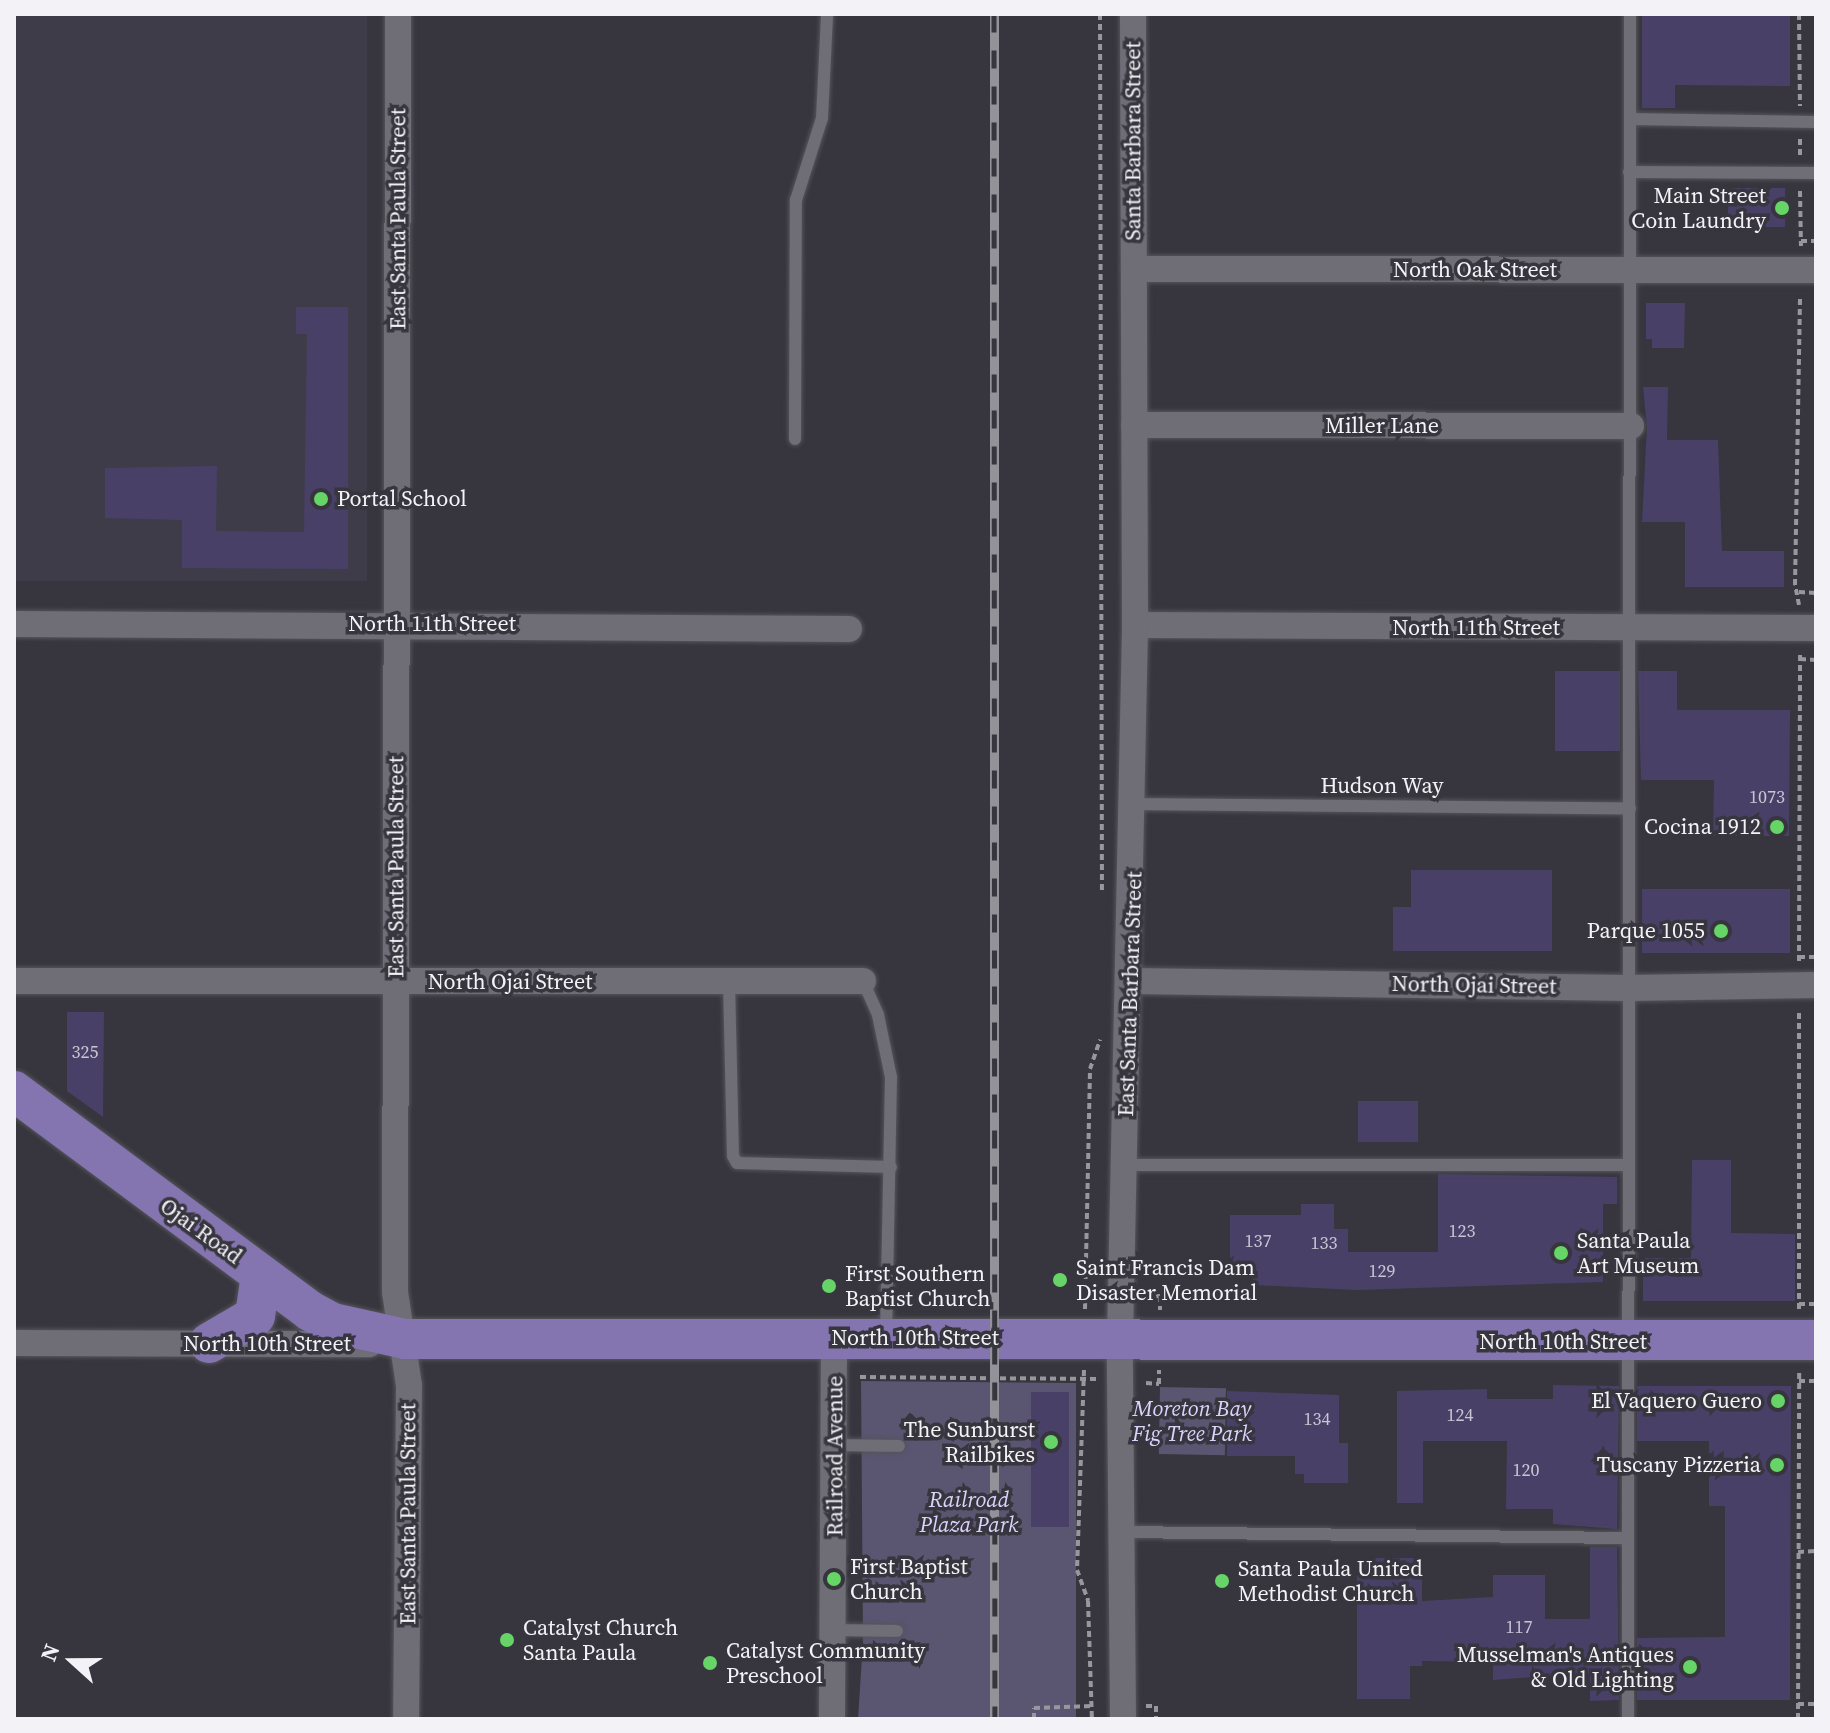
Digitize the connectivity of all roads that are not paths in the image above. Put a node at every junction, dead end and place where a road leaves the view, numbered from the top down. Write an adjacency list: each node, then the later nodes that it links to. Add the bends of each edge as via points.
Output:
1 (398, 14): 15 (street, East Santa Paula Street)
2 (827, 14): 14 (lane, via 822,118 796,200)
3 (1133, 14): 9 (street, Santa Barbara Street)
4 (1630, 14): 5 (lane)
5 (1630, 119): 6 (lane); 7 (lane)
6 (1816, 122)
7 (1629, 172): 8 (lane); 10 (lane)
8 (1816, 173)
9 (1134, 269): 10 (street, North Oak Street); 12 (street, East Santa Barbara Street)
10 (1631, 270): 11 (street, North Oak Street); 13 (lane)
11 (1808, 270)
12 (1134, 425): 13 (street, Miller Lane); 17 (street, East Santa Barbara Street)
13 (1631, 426): 18 (lane)
14 (795, 439)
15 (396, 623): 16 (street, North 11th Street); 20 (street, North 11th Street); 27 (street, East Santa Paula Street)
16 (14, 624)
17 (1135, 625): 18 (street, North 11th Street); 21 (street, East Santa Barbara Street)
18 (1630, 628): 19 (street, North 11th Street); 22 (lane)
19 (1808, 628)
20 (849, 629)
21 (1134, 804): 22 (lane, Hudson Way); 26 (street, East Santa Barbara Street)
22 (1630, 808): 29 (lane)
23 (14, 981): 27 (street, North Ojai Street)
24 (729, 981): 25 (street, North Ojai Street); 27 (street, North Ojai Street); 33 (lane, via 737,1163 770,1168)
25 (863, 981): 33 (lane, via 887,1056)
26 (1132, 981): 29 (street, North Ojai Street); 31 (street, East Santa Barbara Street)
27 (395, 982): 37 (street, East Santa Paula Street, via 395,1292)
28 (1816, 985): 29 (street, North Ojai Street)
29 (1629, 988): 32 (lane)
30 (14, 1091): 34 (main road, Ojai Road)
31 (1124, 1165): 32 (lane); 36 (street, East Santa Barbara Street)
32 (1629, 1165): 40 (lane)
33 (891, 1167): 38 (lane)
34 (261, 1275): 37 (main road, Ojai Road, via 333,1323); 42 (main road, via 255,1316)
35 (834, 1338): 37 (main road, North 10th Street); 38 (main road, North 10th Street); 43 (street, Railroad Avenue)
36 (1120, 1338): 38 (main road, North 10th Street); 40 (main road, North 10th Street); 45 (street, East Santa Barbara Street)
37 (405, 1339): 42 (street, North 10th Street, via 364,1344); 49 (street, East Santa Paula Street)
38 (886, 1340)
39 (1816, 1340): 40 (main road, North 10th Street)
40 (1626, 1341): 46 (lane)
41 (14, 1343): 42 (street, North 10th Street)
42 (209, 1343)
43 (837, 1445): 44 (lane); 47 (street, Railroad Avenue)
44 (899, 1446)
45 (1120, 1532): 46 (lane); 51 (street, East Santa Barbara Street)
46 (1628, 1538): 52 (lane)
47 (835, 1630): 48 (lane); 50 (street, Railroad Avenue)
48 (897, 1631)
49 (406, 1719)
50 (832, 1719)
51 (1123, 1719)
52 (1628, 1719)

